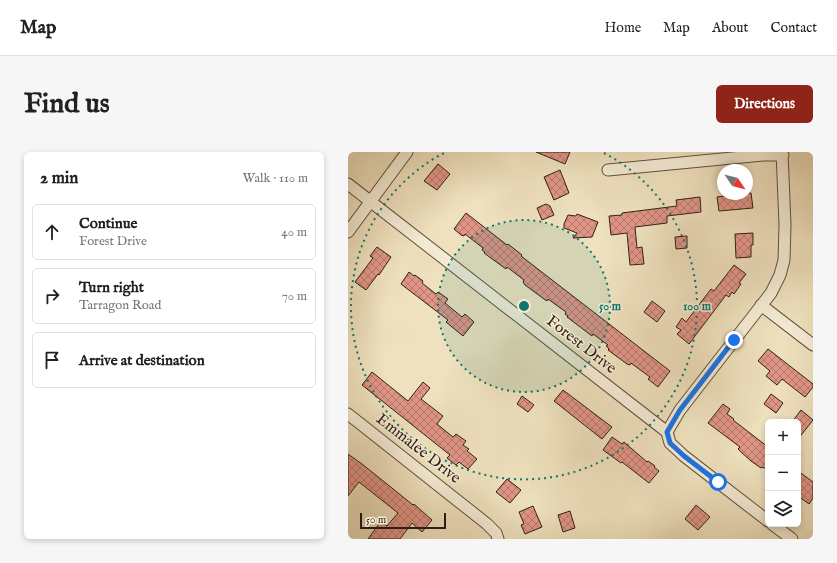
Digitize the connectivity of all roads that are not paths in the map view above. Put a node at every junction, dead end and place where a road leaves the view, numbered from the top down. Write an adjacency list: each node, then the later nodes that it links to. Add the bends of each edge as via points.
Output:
1 (407, 152): 5 (street)
2 (782, 154): 3 (street); 7 (street, via 784,260 771,293)
3 (608, 170)
4 (348, 184): 5 (street, Forest Drive)
5 (370, 201): 6 (street); 10 (street, Forest Drive)
6 (348, 232)
7 (761, 305): 8 (street); 10 (street, via 680,410)
8 (813, 345)
9 (348, 414): 13 (street, Emmalee Drive, via 469,509 496,533)
10 (667, 432): 11 (street, Forest Drive, via 670,443 684,456)
11 (765, 519)
12 (776, 527): 14 (street)
13 (498, 539)
14 (792, 539)

